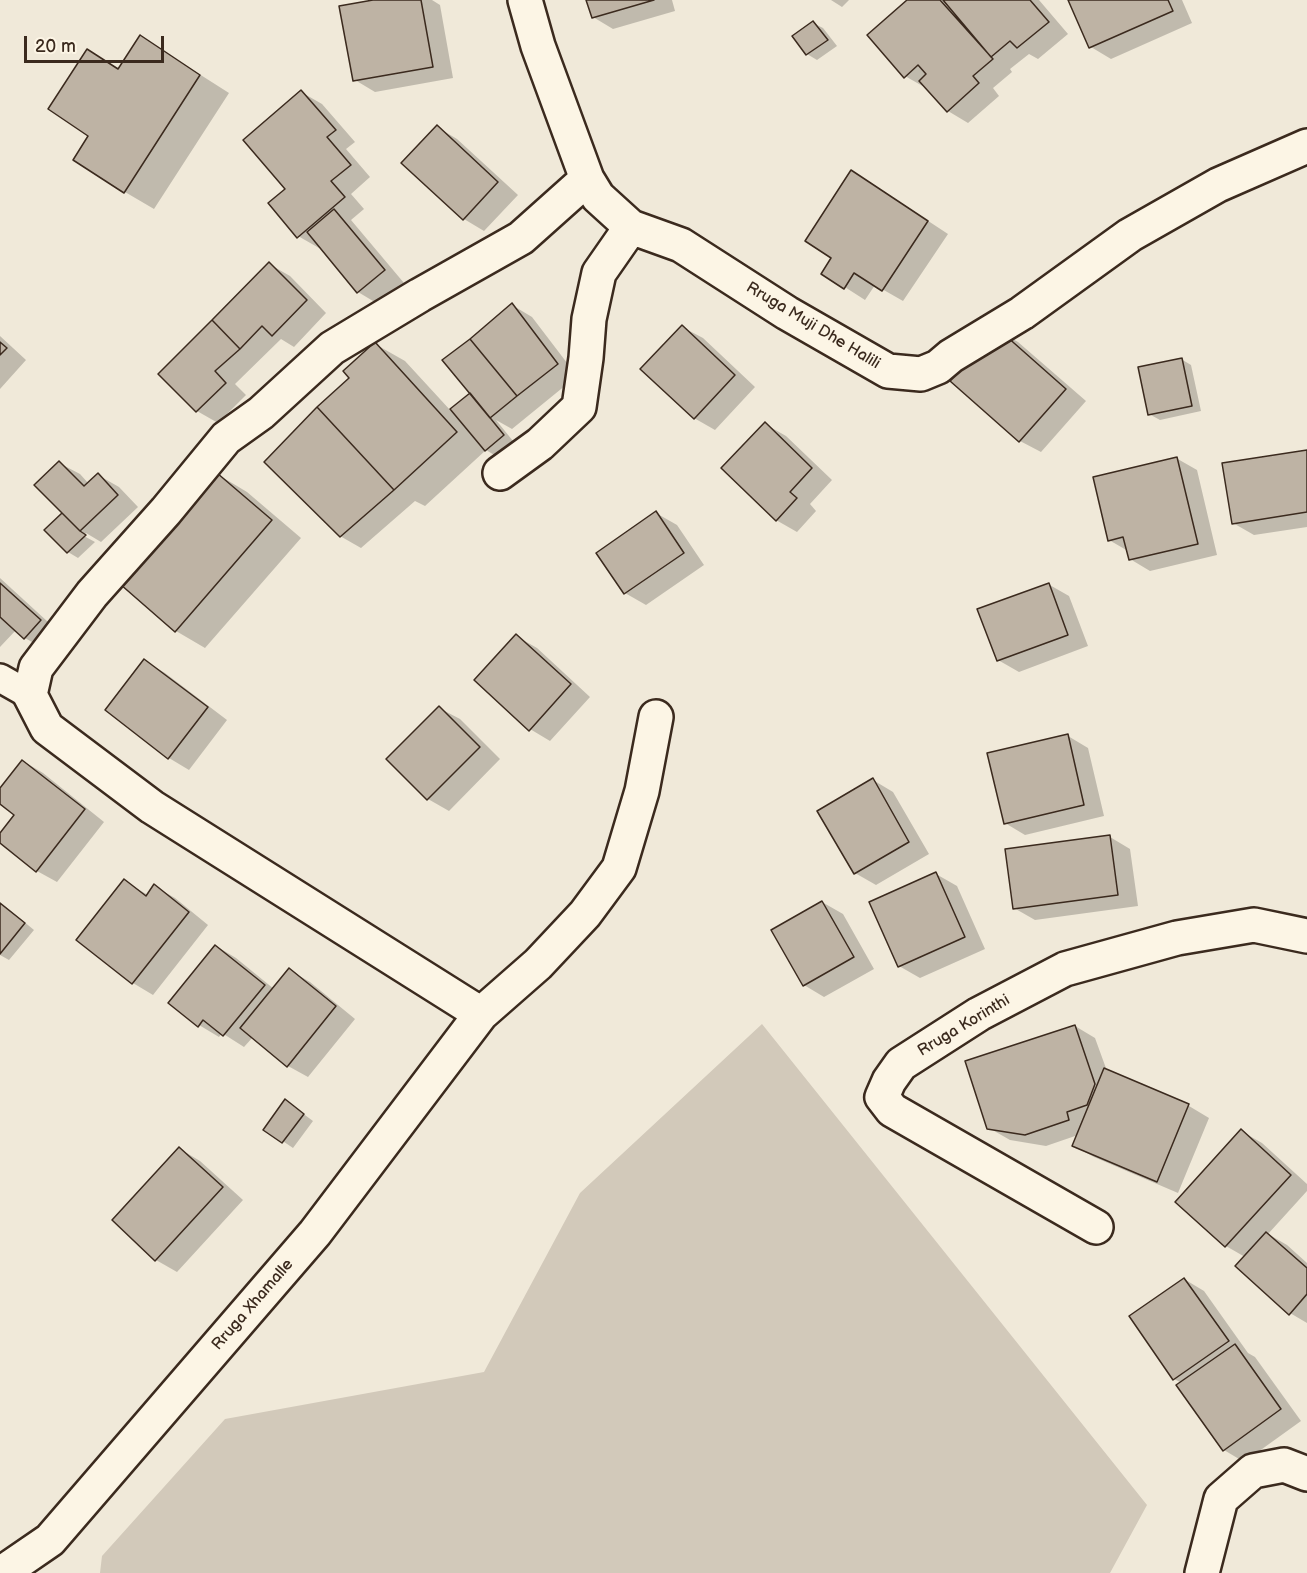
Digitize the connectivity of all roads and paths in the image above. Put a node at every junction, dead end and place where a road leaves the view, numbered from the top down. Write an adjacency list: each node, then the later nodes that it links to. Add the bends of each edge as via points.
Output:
1 (525, 0): 3 (street, Rruga Muji Dhe Halili)
2 (1307, 146): 4 (street, Rruga Muji Dhe Halili, via 1244,172 1168,212 1022,313 921,374 888,370 787,313 681,245)
3 (587, 179): 4 (street, Rruga Muji Dhe Halili, via 598,197); 7 (street, via 521,238 332,348 261,413 226,438 92,594 36,668)
4 (631, 227): 5 (street, via 599,273 589,319 579,407 540,444)
5 (500, 473)
6 (0, 678): 7 (lane)
7 (30, 695): 10 (street, via 47,728 152,807)
8 (656, 717): 10 (street, Rruga Xhamalle, via 642,791 619,868 585,914 538,964)
9 (1307, 936): 11 (street, Rruga Korinthi, via 1254,925 1177,938 1065,969 979,1014 901,1064 882,1097 892,1110)
10 (480, 1014): 14 (street, Rruga Xhamalle, via 315,1233 50,1540)
11 (1096, 1227)
12 (1307, 1474): 13 (street, via 1284,1465 1253,1471 1221,1499)
13 (1207, 1568)
14 (2, 1573)

